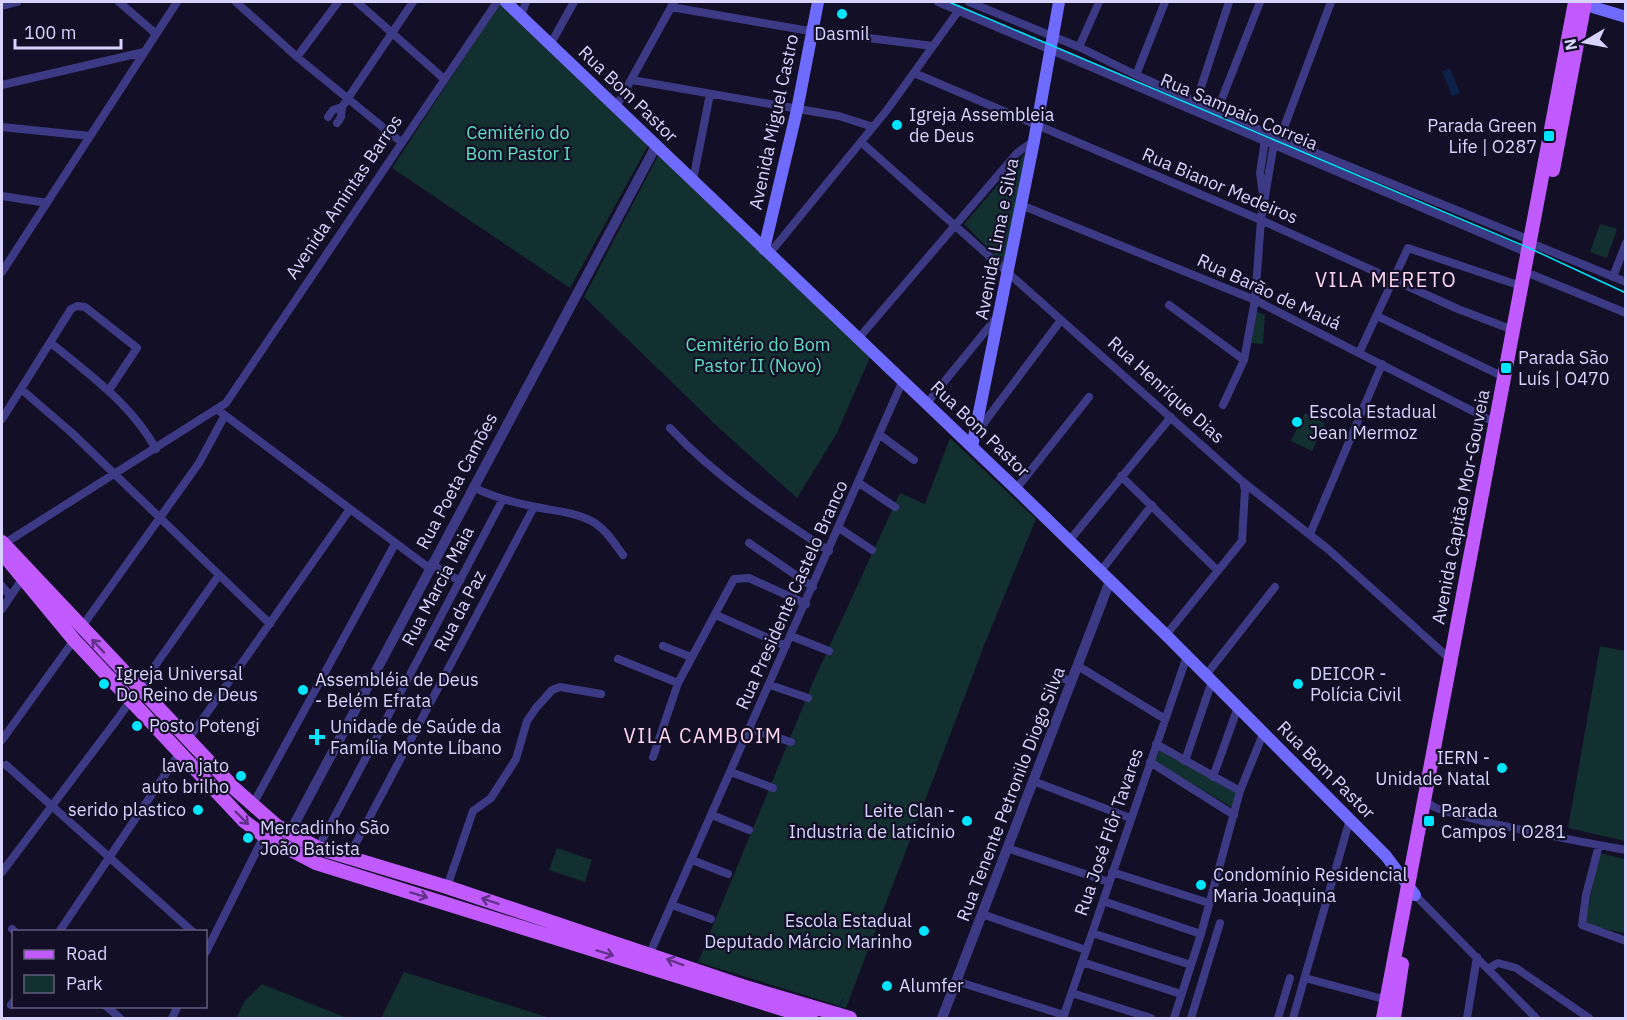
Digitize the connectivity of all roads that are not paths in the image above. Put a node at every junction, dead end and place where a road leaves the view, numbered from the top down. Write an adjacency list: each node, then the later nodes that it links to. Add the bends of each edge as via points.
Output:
1 (17, 2): 24 (street)
2 (177, 2): 31 (street)
3 (236, 2): 38 (street)
4 (338, 2): 38 (street)
5 (357, 2): 30 (street)
6 (413, 2): 30 (street)
7 (497, 2): 41 (street, Avenida Amintas Barros)
8 (506, 2): 27 (main road, Rua Bom Pastor)
9 (526, 2): 27 (street)
10 (574, 2): 33 (street)
11 (809, 2): 29 (main road, Avenida Miguel Castro)
12 (818, 2): 29 (main road, Avenida Miguel Castro)
13 (938, 2): 26 (street, Rua Sampaio Correia)
14 (969, 2): 25 (street, Rua Sampaio Correia)
15 (1059, 2): 32 (main road, Avenida Lima e Silva)
16 (1099, 2): 35 (street)
17 (1165, 2): 40 (street)
18 (1229, 2): 46 (street)
19 (1260, 2): 50 (street)
20 (1331, 2): 60 (street)
21 (1580, 2): 28 (main road); 71 (main road, Avenida Capitão Mor-Gouveia)
22 (125, 3): 31 (street)
23 (672, 4): 29 (street); 42 (street)
24 (2, 6)
25 (992, 6): 32 (street, Rua Sampaio Correia)
26 (959, 10): 34 (street); 36 (street, Rua Sampaio Correia)
27 (521, 16): 33 (main road, Rua Bom Pastor)
28 (1626, 17)
29 (808, 30): 34 (street); 49 (main road, Avenida Miguel Castro)
30 (392, 32): 41 (street); 45 (street)
31 (155, 33): 37 (street)
32 (1053, 35): 35 (street, Rua Sampaio Correia); 36 (main road, Avenida Lima e Silva)
33 (550, 45): 48 (main road, Rua Bom Pastor)
34 (933, 46): 39 (street)
35 (1079, 47): 40 (street, Rua Sampaio Correia)
36 (1050, 51): 55 (main road, Avenida Lima e Silva); 57 (street, Rua Sampaio Correia)
37 (144, 52): 43 (street); 56 (street)
38 (297, 57): 45 (street)
39 (914, 73): 54 (street); 55 (street, Rua Bianor Medeiros)
40 (1136, 75): 46 (street, Rua Sampaio Correia)
41 (444, 78): 61 (street, Avenida Amintas Barros)
42 (632, 80): 44 (street); 48 (street)
43 (2, 85)
44 (710, 94): 49 (street); 63 (street)
45 (349, 99): 47 (street); 61 (street)
46 (1196, 102): 50 (street, Rua Sampaio Correia)
47 (342, 107): 51 (street); 52 (street)
48 (616, 107): 62 (main road, Rua Bom Pastor)
49 (793, 109): 54 (street, via 839,116); 72 (main road, Avenida Miguel Castro)
50 (1218, 111): 60 (street, Rua Sampaio Correia)
51 (328, 117)
52 (337, 123)
53 (2, 127): 56 (street)
54 (873, 127): 58 (street)
55 (1037, 127): 59 (main road, Avenida Lima e Silva); 68 (street, Rua Bianor Medeiros)
56 (90, 136): 66 (street)
57 (1265, 140): 60 (street, Rua Sampaio Correia); 65 (street, via 1260,173)
58 (861, 141): 69 (street, Rua Henrique Dias); 72 (street)
59 (1034, 141): 67 (main road, Avenida Lima e Silva); 69 (street, via 1017,153)
60 (1277, 141): 65 (street); 71 (street, Rua Sampaio Correia, via 1383,193)
61 (401, 142): 99 (street, Avenida Amintas Barros)
62 (656, 146): 63 (main road, Rua Bom Pastor); 113 (street, Rua Poeta Camões)
63 (693, 180): 72 (main road, Rua Bom Pastor)
64 (2, 196): 66 (street)
65 (1264, 200): 68 (street)
66 (47, 203): 74 (street)
67 (1021, 205): 73 (main road, Avenida Lima e Silva); 80 (street, Rua Barão de Mauá)
68 (1261, 220): 77 (street, Rua Bianor Medeiros); 80 (street)
69 (957, 225): 73 (street, Rua Henrique Dias); 87 (street)
70 (1626, 243): 76 (street)
71 (1532, 246): 75 (main road, Avenida Capitão Mor-Gouveia); 76 (street, Rua Sampaio Correia); 79 (main road, Avenida Capitão Mor-Gouveia)
72 (764, 249): 87 (main road, Rua Bom Pastor)
73 (1008, 271): 82 (main road, Avenida Lima e Silva); 85 (street, Rua Henrique Dias)
74 (2, 272)
75 (1533, 276): 83 (street); 86 (main road, Avenida Capitão Mor-Gouveia)
76 (1613, 277): 78 (street, Rua Sampaio Correia)
77 (1393, 279): 79 (street, via 1406,249 1414,248); 84 (street); 86 (street, Rua Bianor Medeiros)
78 (1626, 282)
79 (1521, 286): 86 (main road, Avenida Capitão Mor-Gouveia)
80 (1254, 300): 89 (street, Rua Barão de Mauá); 90 (street)
81 (1169, 305): 90 (street)
82 (1001, 312): 97 (street); 104 (main road, Avenida Lima e Silva)
83 (1626, 313)
84 (1377, 316): 89 (street); 92 (street)
85 (1061, 320): 100 (street, Rua Henrique Dias); 104 (street)
86 (1518, 323): 92 (main road, Avenida Capitão Mor-Gouveia); 164 (main road, Avenida Capitão Mor-Gouveia)
87 (858, 339): 93 (main road, Rua Bom Pastor)
88 (51, 343): 94 (street); 95 (street); 95 (street, via 71,309 77,306 85,307 137,348)
89 (1359, 353): 91 (street, Rua Barão de Mauá)
90 (1244, 360): 98 (street)
91 (1382, 364): 102 (street, Rua Barão de Mauá); 122 (street)
92 (1504, 377): 102 (main road, Avenida Capitão Mor-Gouveia)
93 (903, 380): 97 (main road, Rua Bom Pastor); 105 (street, Rua Presidente Castelo Branco)
94 (21, 389): 101 (street); 109 (street)
95 (109, 390): 107 (street, via 136,418)
96 (1089, 396): 114 (street)
97 (927, 403): 106 (main road, Rua Bom Pastor)
98 (1223, 405)
99 (221, 413): 107 (street); 119 (street); 120 (street, via 208,449)
100 (1171, 417): 110 (street); 111 (street, Rua Henrique Dias)
101 (2, 419)
102 (1496, 423): 154 (main road, Avenida Capitão Mor-Gouveia)
103 (670, 428): 128 (street, via 739,491)
104 (976, 433): 106 (main road, Avenida Lima e Silva)
105 (880, 435): 108 (street); 112 (street, Rua Presidente Castelo Branco)
106 (972, 447): 114 (main road, Rua Bom Pastor)
107 (156, 449): 109 (street)
108 (914, 460)
109 (114, 475): 120 (street); 126 (street)
110 (1121, 476): 116 (street); 123 (street)
111 (1243, 482): 122 (street, Rua Henrique Dias); 131 (street, via 1242,540)
112 (859, 483): 118 (street); 121 (street, Rua Presidente Castelo Branco)
113 (473, 487): 115 (street); 130 (street, Rua Poeta Camões)
114 (1016, 489): 123 (main road, Rua Bom Pastor)
115 (503, 499): 117 (street); 136 (street, Rua Marcia Maia)
116 (1152, 505): 131 (street); 132 (street)
117 (534, 507): 129 (street, via 553,508 588,519 607,533); 195 (street, Rua da Paz)
118 (895, 507)
119 (350, 508): 125 (street); 144 (street)
120 (160, 519): 134 (street); 145 (street)
121 (839, 528): 127 (street); 128 (street, Rua Presidente Castelo Branco)
122 (1310, 534): 154 (street, Rua Henrique Dias)
123 (1069, 541): 132 (main road, Rua Bom Pastor)
124 (749, 543): 138 (street)
125 (395, 544): 130 (street); 182 (street)
126 (2, 546): 133 (main road)
127 (872, 550)
128 (829, 551): 138 (street, Rua Presidente Castelo Branco)
129 (623, 555)
130 (430, 566): 136 (street); 188 (street, Rua Poeta Camões)
131 (1218, 571): 146 (street)
132 (1100, 572): 135 (main road, Rua Bom Pastor)
133 (26, 574): 140 (street); 145 (main road)
134 (219, 575): 144 (street); 159 (street)
135 (1110, 580): 146 (main road, Rua Bom Pastor); 155 (street, Rua Tenente Petronilo Diogo Silva)
136 (459, 581): 191 (street, Rua Marcia Maia)
137 (2, 586): 140 (street)
138 (813, 587): 141 (street, Rua Presidente Castelo Branco)
139 (1275, 587): 156 (street)
140 (10, 596): 142 (street)
141 (806, 604): 143 (street, via 741,577 731,583); 147 (street, Rua Presidente Castelo Branco)
142 (2, 609)
143 (716, 615): 149 (street); 152 (street)
144 (270, 624): 170 (street)
145 (78, 634): 159 (main road); 167 (street)
146 (1166, 635): 151 (main road, Rua Bom Pastor)
147 (791, 636): 149 (street, Rua Presidente Castelo Branco); 150 (street)
148 (663, 646): 152 (street)
149 (786, 646): 158 (street, Rua Presidente Castelo Branco)
150 (829, 651)
151 (1187, 656): 156 (main road, Rua Bom Pastor); 163 (street, Rua José Flôr Tavares)
152 (691, 657): 157 (street)
153 (618, 659): 157 (street)
154 (1451, 660): 164 (main road, Avenida Capitão Mor-Gouveia)
155 (1078, 666): 163 (street); 177 (street, Rua Tenente Petronilo Diogo Silva, via 1068,680)
156 (1209, 678): 162 (main road, Rua Bom Pastor); 172 (street)
157 (678, 683): 171 (street)
158 (770, 685): 161 (street); 165 (street, Rua Presidente Castelo Branco)
159 (134, 693): 170 (main road); 181 (street)
160 (601, 694): 202 (street, via 560,687 552,690 536,708 516,759 491,798 473,811)
161 (808, 698)
162 (1238, 707): 166 (main road, Rua Bom Pastor); 176 (street)
163 (1165, 719): 169 (street, Rua José Flôr Tavares)
164 (1443, 721): 180 (main road, Avenida Capitão Mor-Gouveia); 204 (main road, Avenida Capitão Mor-Gouveia)
165 (750, 729): 168 (street); 175 (street, Rua Presidente Castelo Branco)
166 (1263, 734): 179 (street); 186 (main road, Rua Bom Pastor)
167 (2, 740)
168 (791, 742)
169 (1156, 744): 172 (street); 173 (street, Rua José Flôr Tavares)
170 (184, 745): 182 (main road); 189 (main road, one-way to 189, via 244,821); 194 (street)
171 (653, 757)
172 (1185, 761): 176 (street)
173 (1150, 762): 184 (street); 185 (street, Rua José Flôr Tavares)
174 (6, 765): 181 (street)
175 (731, 772): 178 (street); 183 (street, Rua Presidente Castelo Branco)
176 (1213, 777): 179 (street)
177 (1033, 781): 185 (street); 192 (street, Rua Tenente Petronilo Diogo Silva)
178 (773, 788)
179 (1240, 791): 184 (street)
180 (1431, 805): 190 (street); 204 (main road, Avenida Capitão Mor-Gouveia)
181 (51, 806): 194 (street); 197 (street)
182 (252, 806): 188 (main road)
183 (712, 814): 187 (street); 196 (street, Rua Presidente Castelo Branco)
184 (1233, 815): 206 (street)
185 (1130, 818): 198 (street, Rua José Flôr Tavares)
186 (1350, 819): 204 (main road, Rua Bom Pastor); 224 (street)
187 (749, 830)
188 (289, 834): 191 (main road)
189 (264, 836): 203 (main road, via 316,863); 216 (street)
190 (1599, 845): 193 (street); 215 (street, via 1582,925)
191 (318, 848): 195 (main road)
192 (1007, 848): 201 (street); 208 (street, Rua Tenente Petronilo Diogo Silva)
193 (1626, 850)
194 (110, 857): 211 (street); 212 (street)
195 (348, 858): 200 (main road)
196 (692, 860): 199 (street); 207 (street, Rua Presidente Castelo Branco)
197 (2, 872)
198 (1112, 872): 201 (street, Rua José Flôr Tavares); 206 (street)
199 (728, 874)
200 (404, 875): 202 (main road); 203 (main road)
201 (1109, 882): 205 (street, Rua José Flôr Tavares)
202 (447, 886): 218 (main road, one-way to 202)
203 (398, 888): 232 (main road, one-way to 232)
204 (1412, 890): 219 (street); 228 (main road, Avenida Capitão Mor-Gouveia); 241 (main road, Avenida Capitão Mor-Gouveia)
205 (1103, 901): 213 (street, Rua José Flôr Tavares); 214 (street)
206 (1209, 903): 214 (street)
207 (672, 905): 209 (street); 218 (street, Rua Presidente Castelo Branco)
208 (982, 914): 217 (street); 225 (street, Rua Tenente Petronilo Diogo Silva)
209 (711, 919)
210 (1220, 923): 237 (street)
211 (60, 930)
212 (191, 930)
213 (1092, 933): 217 (street, Rua José Flôr Tavares); 221 (street)
214 (1201, 934): 221 (street)
215 (1626, 941)
216 (207, 947)
217 (1086, 950): 220 (street, Rua José Flôr Tavares)
218 (650, 953): 233 (main road, one-way to 218)
219 (1478, 957): 222 (street); 242 (street)
220 (1082, 962): 226 (street, Rua José Flôr Tavares); 227 (street)
221 (1191, 965): 227 (street)
222 (1489, 968): 243 (street); 244 (street, via 1498,963 1516,968)
223 (1290, 978): 238 (street)
224 (1305, 978): 228 (street); 239 (street)
225 (956, 981): 230 (street); 234 (street, Rua Tenente Petronilo Diogo Silva)
226 (1072, 993): 230 (street, Rua José Flôr Tavares); 235 (street)
227 (1181, 994): 236 (street)
228 (1386, 1000): 240 (main road, Avenida Capitão Mor-Gouveia)
229 (108, 1008): 231 (street)
230 (1063, 1017)
231 (120, 1018)
232 (811, 1018)
233 (850, 1018)
234 (942, 1018)
235 (1151, 1018)
236 (1174, 1018)
237 (1191, 1018)
238 (1278, 1018)
239 (1293, 1018)
240 (1383, 1018)
241 (1394, 1018)
242 (1467, 1018)
243 (1536, 1018)
244 (1589, 1018)

